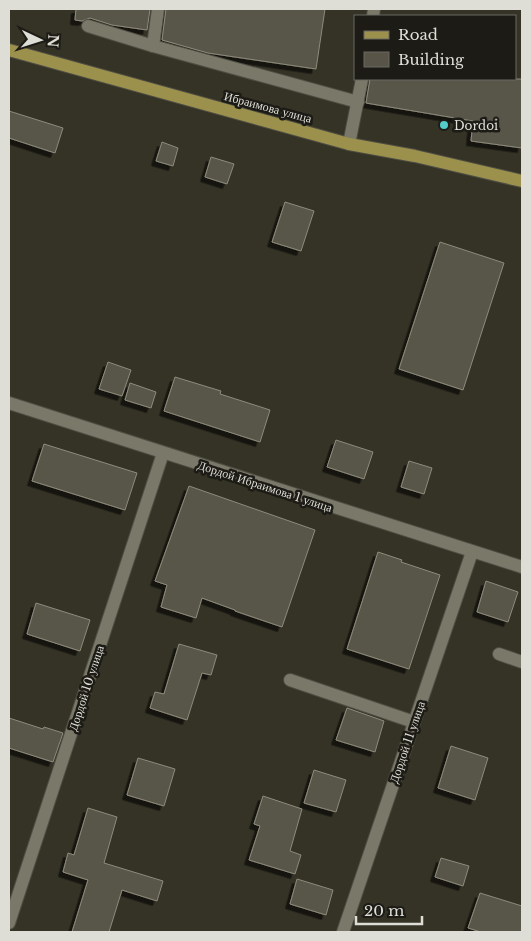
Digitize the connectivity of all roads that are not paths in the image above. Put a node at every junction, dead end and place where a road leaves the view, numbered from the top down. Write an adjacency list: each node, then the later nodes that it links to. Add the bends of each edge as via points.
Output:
1 (158, 9): 3 (street)
2 (88, 26): 3 (street)
3 (153, 46): 6 (street)
4 (9, 50): 7 (main road, Ибраимова улица)
5 (362, 80): 6 (street)
6 (358, 102): 7 (street)
7 (349, 144): 8 (main road, Ибраимова улица)
8 (522, 181)
9 (9, 403): 10 (street, Дордой Ибраимова 1 улица)
10 (163, 453): 11 (street, Дордой Ибраимова 1 улица); 17 (street, Дордой 10 улица)
11 (472, 552): 12 (street, Дордой Ибраимова 1 улица); 16 (street, Дордой 11 улица)
12 (522, 567)
13 (499, 654): 14 (street)
14 (522, 662)
15 (290, 680): 16 (street)
16 (414, 722): 18 (street, Дордой 11 улица)
17 (9, 923)
18 (343, 932)

